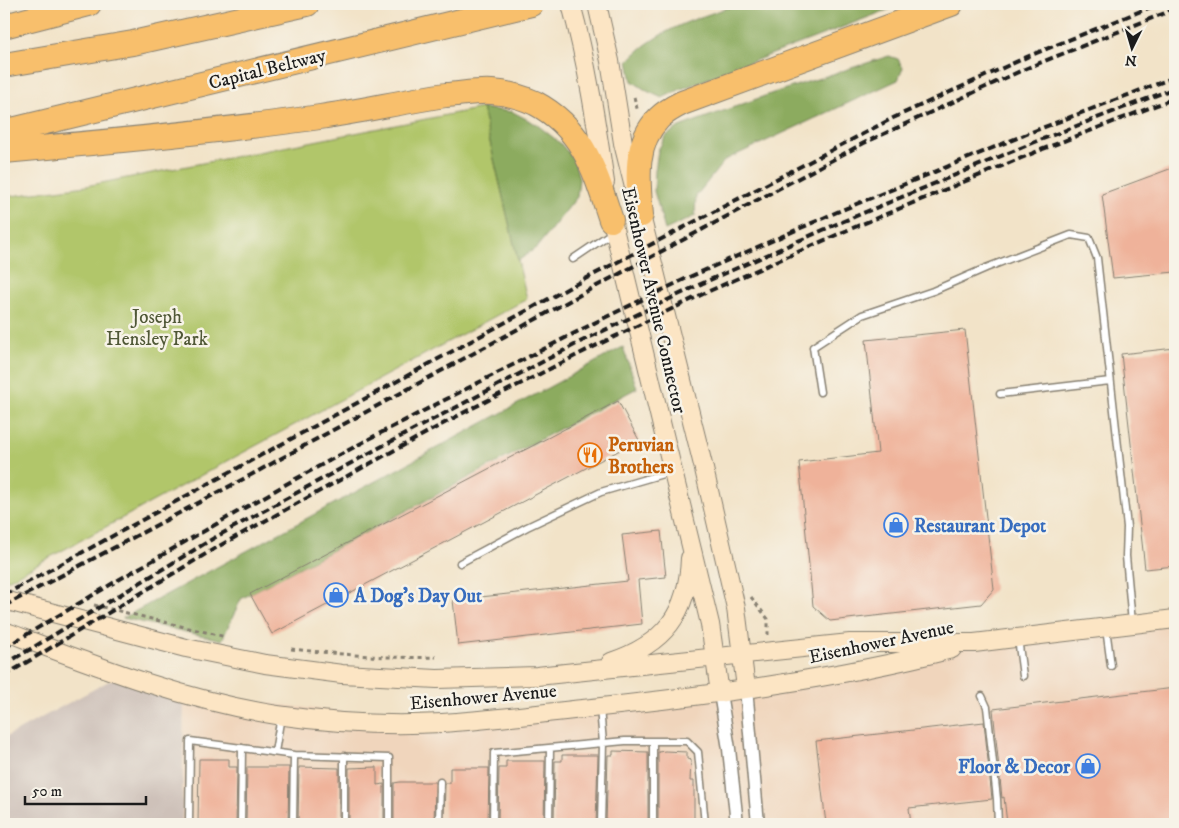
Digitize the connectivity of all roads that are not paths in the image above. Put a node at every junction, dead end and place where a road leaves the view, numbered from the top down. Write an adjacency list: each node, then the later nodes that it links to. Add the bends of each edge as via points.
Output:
1 (89, 4): 7 (highway)
2 (307, 4): 8 (highway, via 133,43)
3 (570, 4): 12 (main road, Eisenhower Avenue Connector, via 578,30)
4 (597, 4): 11 (main road, Eisenhower Avenue Connector, via 623,143)
5 (951, 4): 11 (highway, via 682,103 659,118 642,145 639,159)
6 (526, 5): 9 (highway, Capital Beltway)
7 (4, 26)
8 (4, 65)
9 (4, 132)
10 (4, 151): 12 (highway, via 153,139 321,117 420,99 491,92 510,94 535,103 571,130 589,158)
11 (641, 215): 27 (main road, Eisenhower Avenue Connector, via 736,608)
12 (613, 226): 13 (lane); 17 (main road, Eisenhower Avenue Connector)
13 (573, 259)
14 (1110, 381): 15 (lane, via 1098,258 1090,238 1071,235 933,291 862,315 813,347); 16 (lane); 22 (lane, via 1127,527)
15 (820, 392)
16 (1000, 394)
17 (674, 471): 18 (main road, Eisenhower Avenue Connector); 19 (lane, via 600,492)
18 (690, 538): 28 (main road, Eisenhower Avenue Connector); 30 (main road, via 689,579 672,622 658,638 640,650)
19 (460, 563)
20 (4, 600): 30 (main road, Eisenhower Avenue, via 186,648 302,670 437,679 537,676)
21 (1175, 619): 22 (main road, Eisenhower Avenue)
22 (1132, 624): 23 (main road, Eisenhower Avenue)
23 (1106, 627): 25 (main road, Eisenhower Avenue); 29 (lane)
24 (4, 631): 36 (main road, Eisenhower Avenue, via 157,687)
25 (1018, 638): 26 (main road, Eisenhower Avenue); 31 (lane)
26 (974, 643): 27 (main road, Eisenhower Avenue, via 850,643); 32 (main road, Eisenhower Avenue, via 870,668)
27 (742, 654): 28 (main road, Eisenhower Avenue); 32 (main road, Eisenhower Avenue Connector)
28 (715, 657): 30 (main road, Eisenhower Avenue); 33 (main road, Eisenhower Avenue Connector)
29 (1111, 666)
30 (582, 671)
31 (1023, 676)
32 (746, 688): 33 (main road, Eisenhower Avenue); 57 (street)
33 (720, 693): 35 (main road, Eisenhower Avenue); 56 (street)
34 (982, 696): 58 (lane, via 987,707)
35 (600, 707): 36 (main road, Eisenhower Avenue, via 494,719 402,724); 38 (lane)
36 (281, 715): 41 (lane)
37 (653, 741): 38 (lane); 54 (lane); 55 (lane, via 687,741 698,752)
38 (603, 743): 40 (lane); 53 (lane)
39 (242, 748): 41 (lane); 45 (lane, via 190,741); 46 (lane)
40 (550, 748): 51 (lane, via 494,753); 52 (lane)
41 (275, 752): 42 (lane)
42 (294, 755): 43 (lane); 47 (lane)
43 (344, 756): 48 (lane); 49 (lane, via 389,758)
44 (440, 782): 50 (lane)
45 (189, 824)
46 (241, 824)
47 (293, 824)
48 (344, 824)
49 (389, 824)
50 (439, 824)
51 (493, 824)
52 (549, 824)
53 (601, 824)
54 (653, 824)
55 (705, 824)
56 (737, 824)
57 (758, 824)
58 (998, 824)

